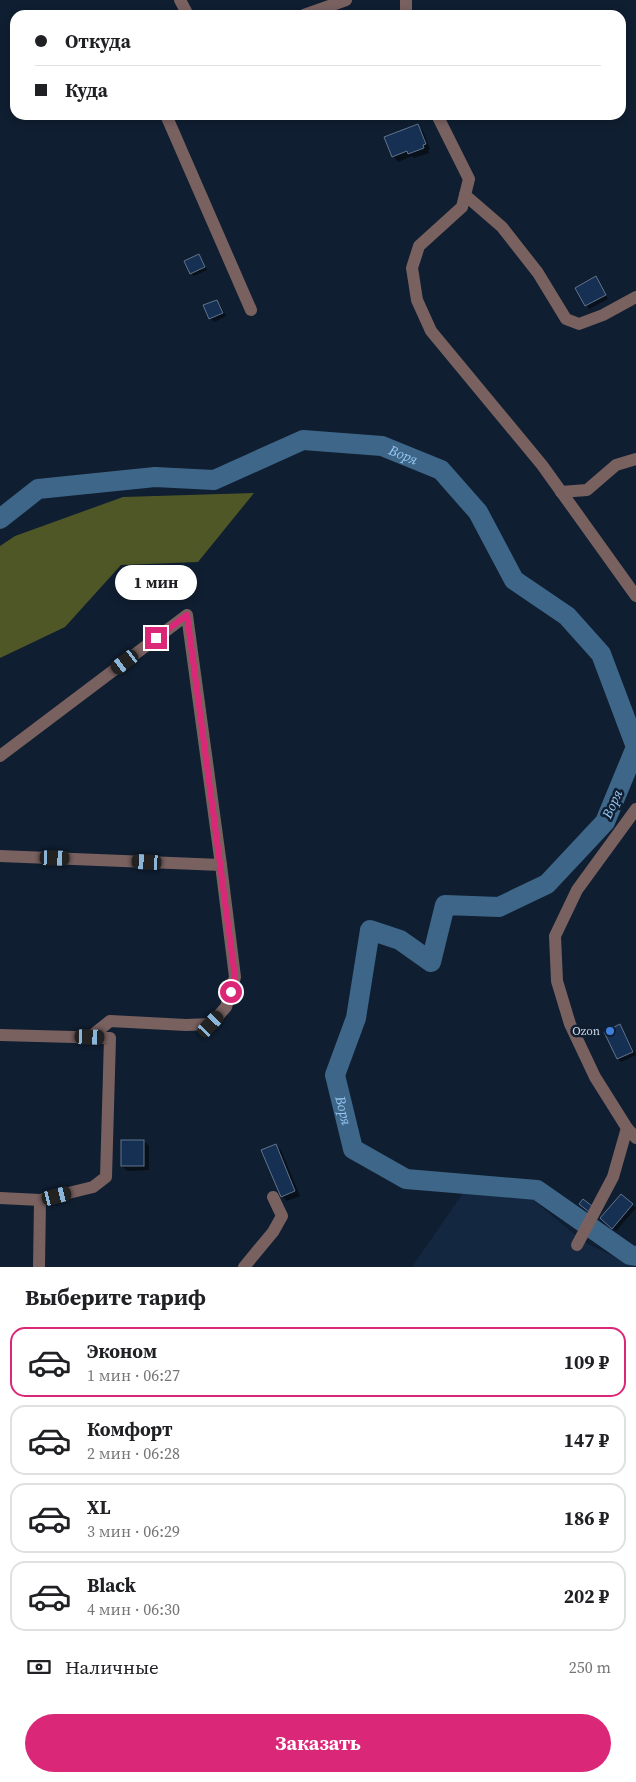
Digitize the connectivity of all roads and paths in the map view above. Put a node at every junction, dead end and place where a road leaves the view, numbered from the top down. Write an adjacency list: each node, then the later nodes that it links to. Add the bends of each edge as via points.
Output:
1 (346, 0): 2 (street)
2 (318, 10)
3 (168, 120): 7 (street)
4 (440, 120): 5 (street, via 469,179)
5 (465, 195): 6 (street, via 502,227 538,273 566,319 579,324); 9 (street, via 462,207 420,246 412,268 417,300 431,331)
6 (636, 297)
7 (251, 310)
8 (636, 459): 9 (street, via 616,465 587,490)
9 (561, 492): 10 (street)
10 (636, 596)
11 (0, 756): 14 (street, via 187,615)
12 (636, 810): 17 (street, via 577,890 555,936 557,981 570,1024 595,1077)
13 (0, 856): 14 (street)
14 (221, 866): 16 (street, via 235,977 226,1007 211,1024 110,1021)
15 (0, 1035): 16 (street)
16 (90, 1037): 21 (street, via 110,1038 106,1177 93,1187)
17 (627, 1128): 18 (street); 22 (street, via 613,1177)
18 (636, 1138)
19 (274, 1197): 24 (street, via 282,1216 274,1232)
20 (0, 1198): 21 (street)
21 (40, 1200): 23 (street)
22 (577, 1245)
23 (39, 1267)
24 (244, 1267)

